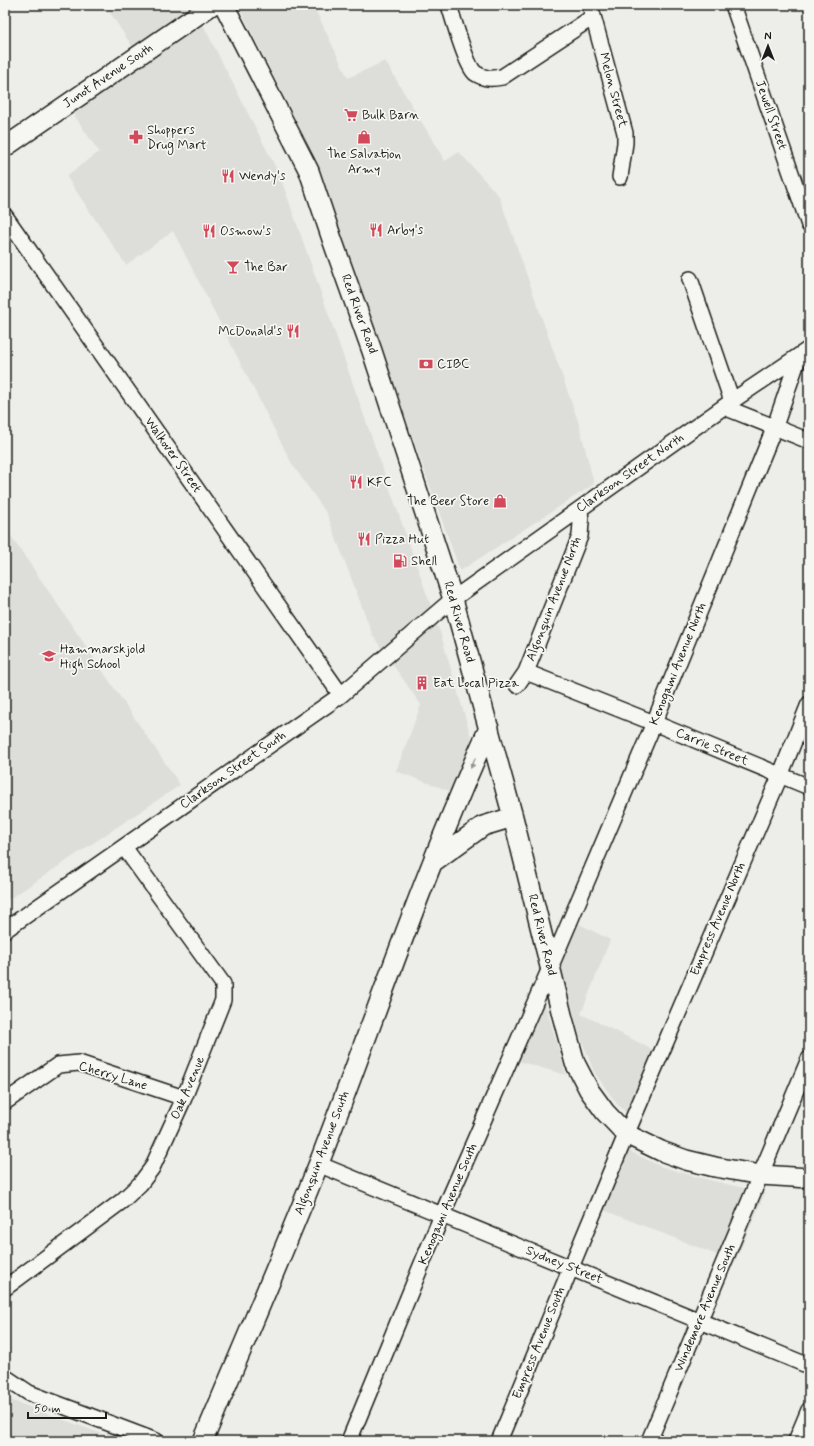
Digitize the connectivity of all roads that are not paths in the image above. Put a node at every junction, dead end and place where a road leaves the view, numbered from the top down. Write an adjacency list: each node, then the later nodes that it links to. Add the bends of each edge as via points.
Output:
1 (212, 5): 6 (main road, Junot Avenue South)
2 (224, 5): 16 (main road, Red River Road, via 309,171 372,351)
3 (449, 5): 5 (street, via 464,52 474,72 488,79 502,77)
4 (733, 5): 9 (street, Jewell Street)
5 (591, 11): 7 (street, Melon Street, via 625,133)
6 (5, 147)
7 (620, 177)
8 (5, 216): 19 (street, Walkover Street)
9 (809, 225)
10 (690, 279): 12 (street)
11 (804, 353): 12 (street, Clarkson Street North); 13 (street, Kenogami Avenue North)
12 (728, 404): 13 (street); 15 (street, Clarkson Street North)
13 (775, 426): 14 (street); 21 (street, Kenogami Avenue North)
14 (809, 440)
15 (580, 509): 16 (street, Clarkson Street North); 17 (street, Algonquin Avenue North, via 580,536)
16 (453, 599): 19 (street, Clarkson Street South); 22 (main road, Red River Road)
17 (526, 672): 18 (street, Algonquin Avenue North); 21 (street, Carrie Street)
18 (517, 685)
19 (340, 695): 26 (street, Clarkson Street South)
20 (809, 704): 23 (street, Empress Avenue North)
21 (654, 723): 23 (street, Carrie Street); 29 (street, Kenogami Avenue North)
22 (490, 728): 25 (main road, Red River Road); 27 (main road, Algonquin Avenue South, one-way to 27, via 464,782)
23 (780, 776): 24 (street, Carrie Street); 33 (street, Empress Avenue North)
24 (809, 787)
25 (513, 816): 27 (main road, via 483,826); 29 (main road, Red River Road)
26 (124, 847): 28 (street, Clarkson Street South); 31 (street, Oak Avenue, via 223,984 223,1000)
27 (433, 862): 34 (main road, Algonquin Avenue South)
28 (5, 930)
29 (550, 968): 33 (main road, Red River Road, via 575,1063 589,1090); 37 (street, Kenogami Avenue South)
30 (809, 1059): 35 (street, Windemere Avenue South)
31 (184, 1098): 32 (street, Cherry Lane, via 79,1063 58,1065); 39 (street, Oak Avenue, via 152,1168 140,1184 122,1201)
32 (5, 1102)
33 (626, 1134): 35 (main road, Red River Road, via 686,1160); 38 (street, Empress Avenue South)
34 (318, 1164): 37 (street, Sydney Street); 45 (main road, Algonquin Avenue South)
35 (761, 1175): 36 (main road, Red River Road); 40 (street, Windemere Avenue South)
36 (809, 1178)
37 (442, 1215): 38 (street, Sydney Street); 46 (street, Kenogami Avenue South)
38 (570, 1268): 40 (street, Sydney Street); 47 (street, Empress Avenue South)
39 (5, 1288)
40 (699, 1321): 41 (street, Sydney Street); 48 (street, Windemere Avenue South)
41 (809, 1366)
42 (5, 1377): 44 (street, via 29,1393)
43 (809, 1410): 49 (street)
44 (156, 1441)
45 (203, 1441)
46 (349, 1441)
47 (499, 1441)
48 (648, 1441)
49 (796, 1441)

